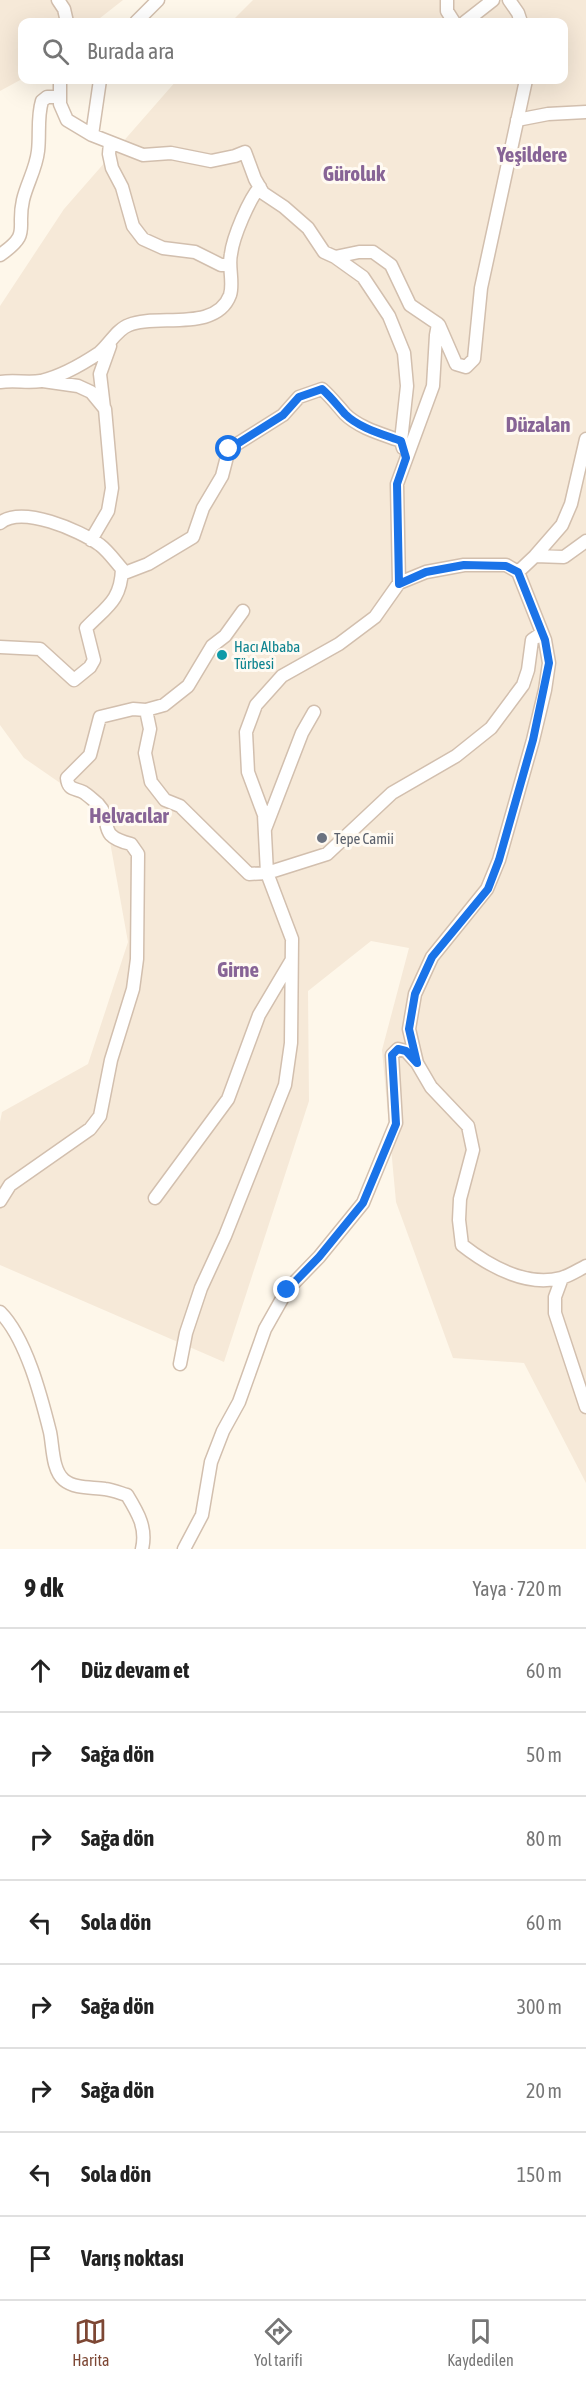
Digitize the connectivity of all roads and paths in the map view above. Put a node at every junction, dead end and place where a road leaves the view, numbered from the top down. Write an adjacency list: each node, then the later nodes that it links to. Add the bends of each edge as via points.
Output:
1 (58, 0): 6 (street)
2 (158, 0): 7 (street)
3 (447, 0): 8 (street)
4 (493, 0): 9 (street)
5 (509, 0): 10 (street)
6 (66, 18)
7 (140, 18)
8 (451, 18)
9 (470, 18)
10 (520, 18)
11 (60, 84): 14 (street)
12 (99, 84): 17 (street)
13 (525, 84): 16 (street)
14 (60, 97): 17 (street, via 67,120); 20 (street, via 42,101 38,152 23,200 22,226 17,243)
15 (586, 112): 16 (street)
16 (518, 120): 23 (street, via 482,288 474,359 466,367 456,364)
17 (92, 135): 18 (street)
18 (110, 142): 19 (street, via 143,154 171,153 211,161 245,152); 22 (street, via 112,168 133,226 142,238 163,248 195,252 221,265)
19 (260, 187): 21 (street, via 308,228 324,252); 22 (street, via 252,195)
20 (0, 255)
21 (335, 257): 23 (street, via 373,252 391,265 410,305); 29 (street, via 363,277 388,316 404,353 407,386)
22 (230, 265): 24 (street, via 230,295 209,315 128,325)
23 (438, 324): 30 (street, via 433,386)
24 (114, 338): 25 (street, via 76,368); 27 (street, via 100,374)
25 (40, 381): 26 (street); 27 (street, via 78,386 91,392)
26 (0, 382)
27 (105, 409): 32 (street, via 112,488 108,510)
28 (586, 440): 34 (street, via 562,525)
29 (401, 441): 30 (street); 36 (street, via 366,428 346,415 322,389 299,397 283,415 229,449 222,476 203,508 193,537 148,564)
30 (406, 458): 37 (street, via 397,484)
31 (0, 522): 32 (street, via 21,515 45,520)
32 (91, 540): 36 (street, via 122,569)
33 (586, 541): 34 (street, via 564,556)
34 (534, 556): 35 (street)
35 (518, 572): 37 (street, via 506,566 464,565 426,572); 39 (street)
36 (122, 574): 40 (street, via 113,603 86,628 94,660 74,680 40,650)
37 (399, 584): 43 (street, via 375,617 339,644 282,676 256,705 246,732 248,772 264,815)
38 (243, 611): 41 (street, via 225,636 212,646 188,686 164,705)
39 (542, 633): 44 (street, via 532,640 523,685 491,728 456,756 392,793 327,854); 46 (street, via 549,663 533,740 502,849 488,889 432,957 415,994 409,1029)
40 (0, 647)
41 (146, 710): 44 (street, via 150,729 145,753 151,782 165,800 180,806 249,874); 48 (street, via 100,717 90,755 67,778 72,790 82,792 101,807 108,833 117,841 131,844 138,854 133,989 111,1060 100,1116 90,1129 10,1185)
42 (314, 712): 43 (street)
43 (265, 829): 44 (street)
44 (267, 873): 45 (street, via 292,939)
45 (292, 960): 47 (street, via 259,1015 228,1099); 52 (street, via 291,1043 285,1085 201,1288)
46 (417, 1063): 50 (street, via 431,1087 468,1126 473,1150 460,1199 462,1245 480,1259 527,1279); 55 (street, via 406,1051 398,1049 392,1055 396,1124 363,1203 287,1290 265,1329 239,1402 211,1462 202,1515)
47 (155, 1198)
48 (0, 1201)
49 (586, 1266): 50 (street)
50 (562, 1278): 53 (street, via 555,1297 555,1313)
51 (0, 1312): 54 (street, via 10,1322 30,1368 50,1431 56,1466 63,1479 127,1495 141,1517)
52 (180, 1364)
53 (586, 1407)
54 (142, 1549)
55 (184, 1549)

